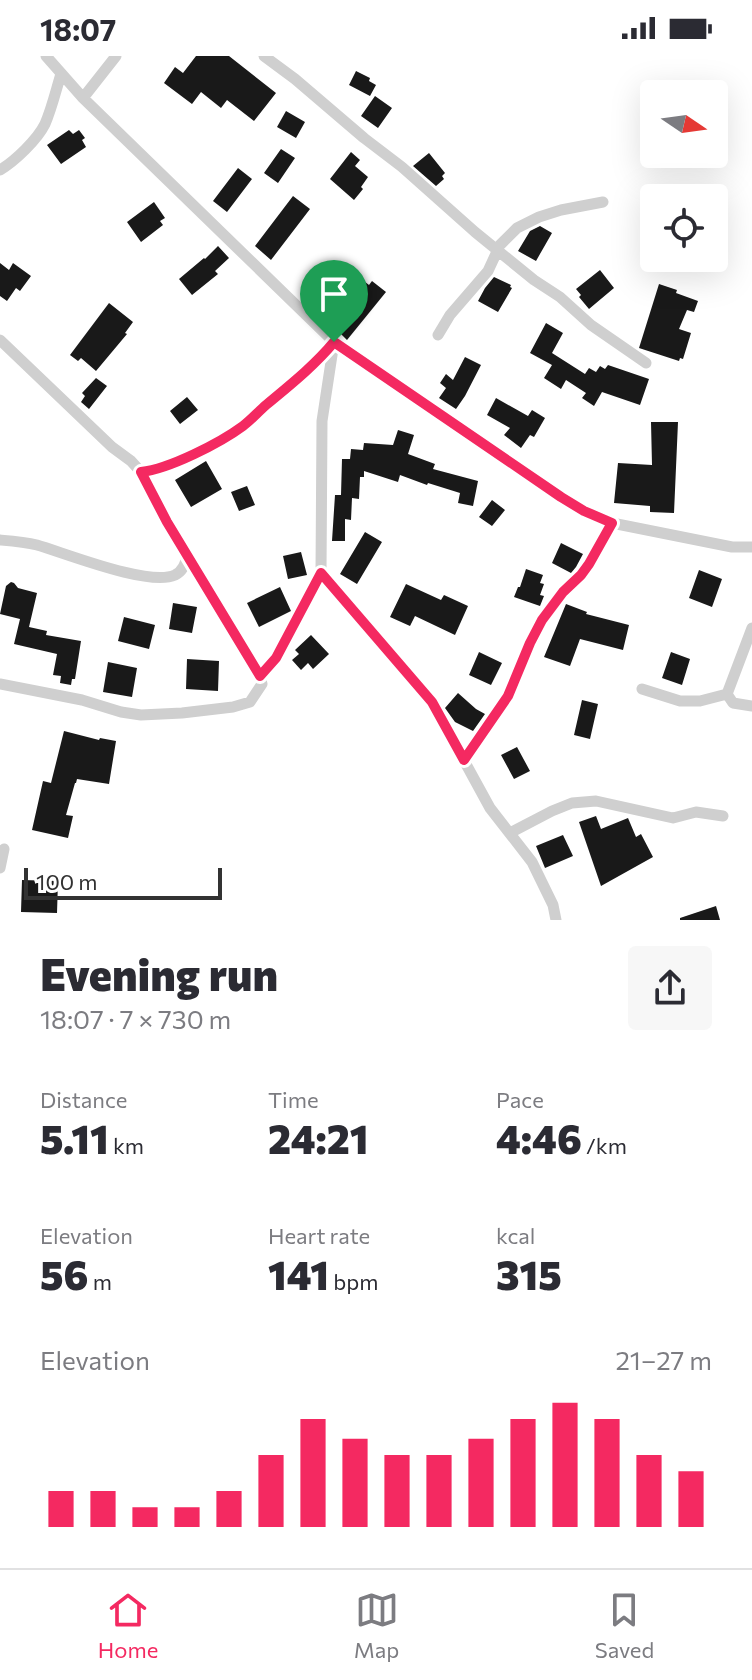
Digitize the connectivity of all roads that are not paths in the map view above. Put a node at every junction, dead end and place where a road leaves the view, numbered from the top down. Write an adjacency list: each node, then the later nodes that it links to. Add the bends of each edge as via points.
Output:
1 (46, 56): 4 (street)
2 (116, 56): 5 (street)
3 (264, 56): 8 (street)
4 (61, 74): 5 (street); 6 (street, via 41,131)
5 (83, 98): 11 (street)
6 (0, 170)
7 (603, 202): 8 (street, via 539,217 517,228)
8 (498, 251): 9 (street); 12 (street)
9 (438, 335)
10 (0, 340): 13 (street)
11 (334, 342): 13 (street, via 244,426 201,451); 14 (street, via 561,497); 18 (street, via 322,421)
12 (646, 363)
13 (141, 472): 17 (street)
14 (612, 523): 16 (street); 25 (street, via 589,564 542,620 508,696)
15 (0, 540): 17 (street, via 165,577 180,571)
16 (752, 547)
17 (187, 555): 20 (street)
18 (321, 573): 20 (street, via 276,658); 25 (street, via 432,702)
19 (752, 628): 23 (street)
20 (260, 676): 21 (street, via 262,684 250,702 154,715)
21 (0, 684)
22 (642, 689): 23 (street, via 680,701)
23 (727, 694): 24 (street, via 733,703)
24 (752, 706)
25 (464, 760): 27 (street)
26 (723, 816): 27 (street, via 696,812 673,818 596,801 572,803)
27 (510, 833): 30 (street, via 532,862)
28 (4, 849): 29 (street)
29 (0, 868)
30 (556, 920)

